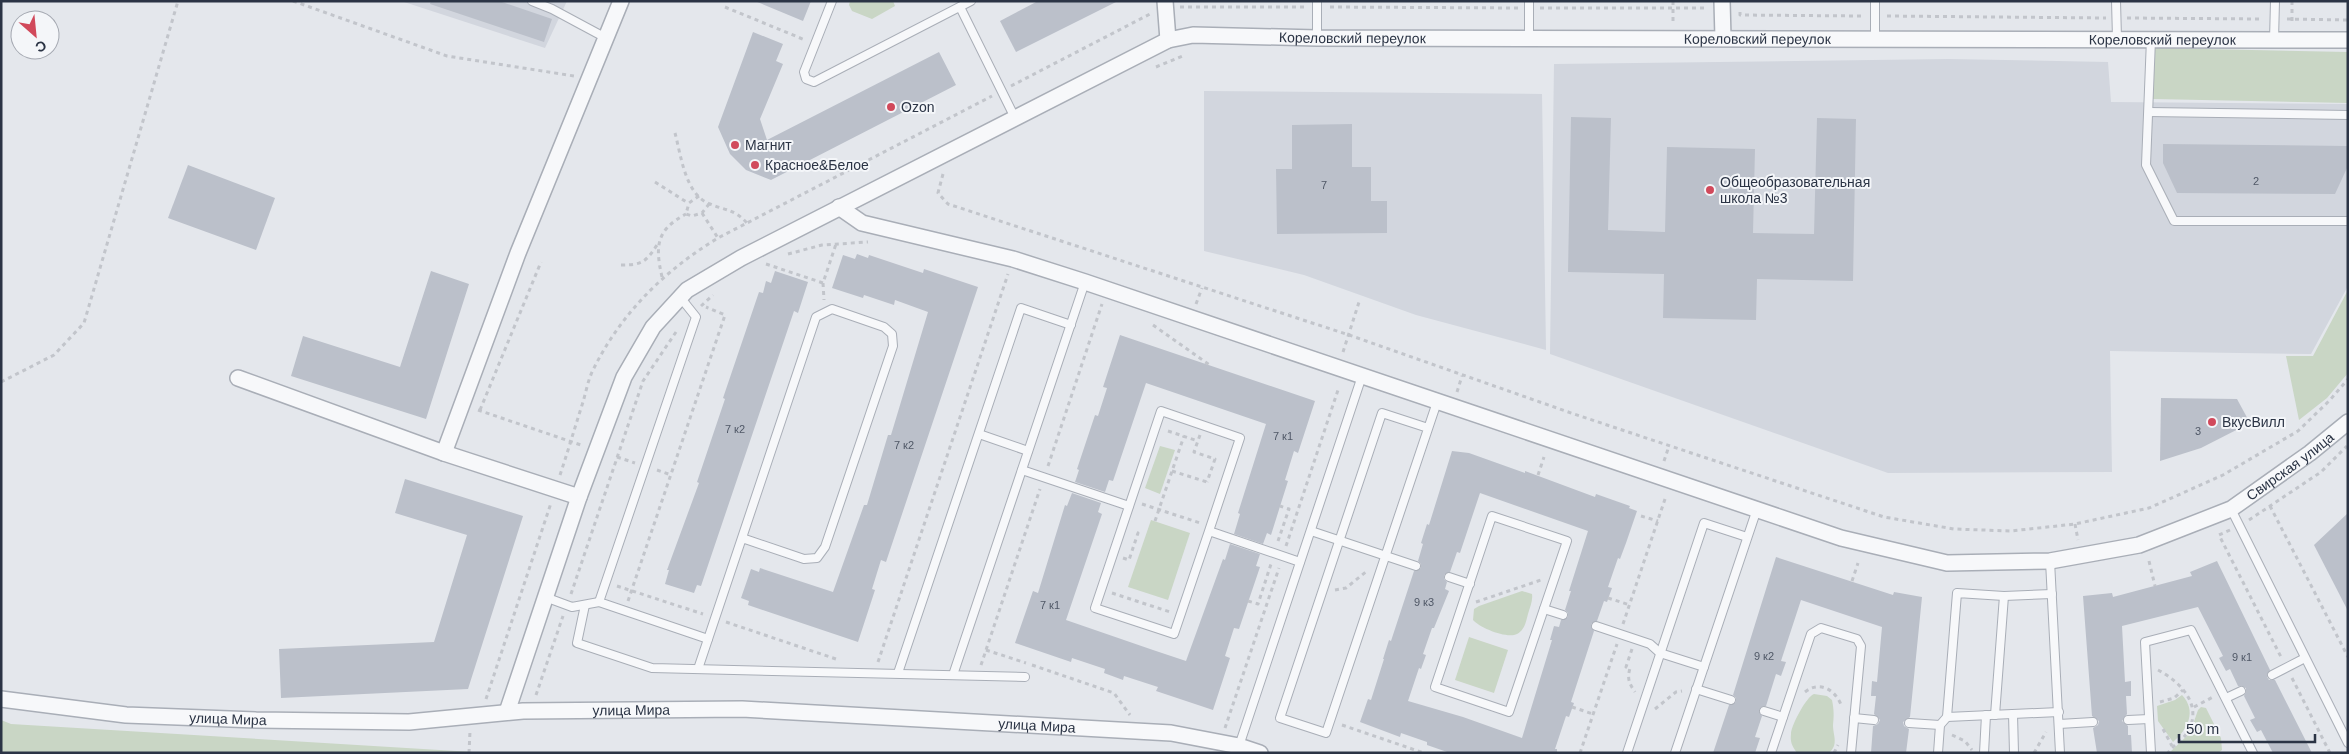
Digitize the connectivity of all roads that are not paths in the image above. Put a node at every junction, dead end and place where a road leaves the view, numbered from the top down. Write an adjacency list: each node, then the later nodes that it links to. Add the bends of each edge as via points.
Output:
1 (532, 1): 13 (lane)
2 (621, 1): 13 (street)
3 (832, 1): 12 (lane, via 804,72 806,79 814,82)
4 (971, 1): 12 (lane)
5 (1165, 1): 20 (street)
6 (1317, 1): 14 (lane)
7 (1529, 1): 15 (lane)
8 (1722, 1): 16 (street)
9 (1875, 1): 17 (lane)
10 (2116, 1): 18 (lane)
11 (2275, 1): 21 (lane)
12 (960, 7): 25 (lane)
13 (606, 38): 38 (street, via 518,253)
14 (1317, 38): 15 (street, Кореловский переулок); 20 (street, Кореловский переулок, via 1192,35)
15 (1529, 38): 16 (street, Кореловский переулок)
16 (1723, 38): 17 (street, Кореловский переулок)
17 (1875, 38): 18 (street, Кореловский переулок)
18 (2117, 38): 19 (street, Кореловский переулок)
19 (2151, 38): 21 (street, Кореловский переулок); 23 (lane)
20 (1168, 40): 25 (street, Кореловский переулок)
21 (2274, 40): 22 (street, Кореловский переулок)
22 (2348, 40)
23 (2149, 112): 24 (lane); 27 (lane, via 2146,165 2174,221)
24 (2348, 115)
25 (1015, 118): 26 (street, Кореловский переулок)
26 (840, 207): 28 (street, Свирская улица, via 862,223 1013,259); 29 (street, Кореловский переулок, via 741,258)
27 (2347, 220)
28 (1085, 282): 30 (lane); 31 (street, Свирская улица)
29 (680, 297): 40 (street, Кореловский переулок, via 653,327 624,377); 58 (lane, via 696,317)
30 (1071, 325): 36 (lane, via 1021,308); 37 (lane)
31 (1362, 376): 33 (street, Свирская улица); 45 (lane)
32 (238, 378): 38 (street)
33 (1437, 402): 35 (lane); 43 (street, Свирская улица)
34 (2348, 422): 42 (street, Свирская улица)
35 (1428, 428): 48 (lane, via 1382,413); 49 (lane)
36 (979, 434): 37 (lane); 68 (lane)
37 (1028, 451): 39 (lane)
38 (444, 453): 40 (street)
39 (1022, 470): 41 (lane); 69 (lane)
40 (579, 497): 56 (street, Кореловский переулок)
41 (1130, 503): 44 (lane, via 1161,411 1240,438); 44 (lane, via 1095,608 1174,634)
42 (2231, 508): 50 (street, Свирская улица, via 2139,545); 65 (lane)
43 (1757, 509): 46 (lane); 50 (street, Свирская улица, via 1841,538 1946,563)
44 (1210, 529): 51 (lane)
45 (1310, 531): 48 (lane); 51 (lane)
46 (1747, 537): 64 (lane, via 1704,523); 66 (lane)
47 (742, 538): 47 (lane, via 804,559 817,558 825,548 893,346 892,334 884,327 832,309 816,318); 63 (lane)
48 (1339, 541): 49 (lane); 49 (lane, via 1280,718 1326,733)
49 (1385, 556): 52 (lane)
50 (2050, 561): 55 (lane)
51 (1300, 562): 94 (lane)
52 (1416, 566)
53 (1449, 577): 54 (lane)
54 (1470, 584): 60 (lane, via 1492,516 1566,541); 60 (lane, via 1435,687 1509,712)
55 (2052, 594): 57 (lane); 79 (lane)
56 (546, 596): 59 (lane, via 572,607); 78 (street, Кореловский переулок)
57 (2004, 596): 82 (lane); 84 (lane, via 1957,593)
58 (599, 602): 59 (lane); 63 (lane)
59 (585, 605): 67 (lane, via 577,643 652,668)
60 (1544, 609): 61 (lane)
61 (1563, 615)
62 (1596, 626): 64 (lane, via 1650,644)
63 (708, 639): 67 (lane)
64 (1660, 653): 66 (lane); 96 (lane)
65 (2305, 658): 70 (lane); 93 (lane)
66 (1704, 667): 72 (lane)
67 (698, 669): 68 (lane)
68 (898, 674): 69 (lane)
69 (953, 675): 71 (lane)
70 (2272, 675)
71 (1026, 677)
72 (1696, 691): 76 (lane); 97 (lane)
73 (2241, 691): 74 (lane)
74 (2224, 696): 86 (lane, via 2191,630 2145,642); 105 (lane)
75 (1, 699): 78 (street, улица Мира, via 126,715 238,719 409,722)
76 (1731, 700)
77 (1764, 711): 83 (lane)
78 (507, 712): 94 (street, улица Мира, via 742,709 1172,733)
79 (2059, 712): 80 (lane); 91 (lane)
80 (2013, 714): 82 (lane); 102 (lane)
81 (1986, 715): 82 (lane); 84 (lane); 101 (lane)
82 (1995, 715)
83 (1782, 717): 85 (lane, via 1810,634 1821,628 1857,639 1861,646); 98 (lane)
84 (1947, 717): 92 (lane)
85 (1854, 718): 87 (lane); 99 (lane)
86 (2149, 719): 88 (lane); 104 (lane)
87 (1874, 720)
88 (2128, 720)
89 (2093, 722): 91 (lane)
90 (1909, 723): 92 (lane)
91 (2059, 724): 103 (lane)
92 (1940, 728): 100 (lane)
93 (2348, 743)
94 (1239, 746): 95 (street, улица Мира)
95 (1260, 753)
96 (1627, 753)
97 (1675, 753)
98 (1771, 753)
99 (1851, 753)
100 (1938, 753)
101 (1984, 753)
102 (2014, 753)
103 (2060, 753)
104 (2151, 753)
105 (2254, 753)

